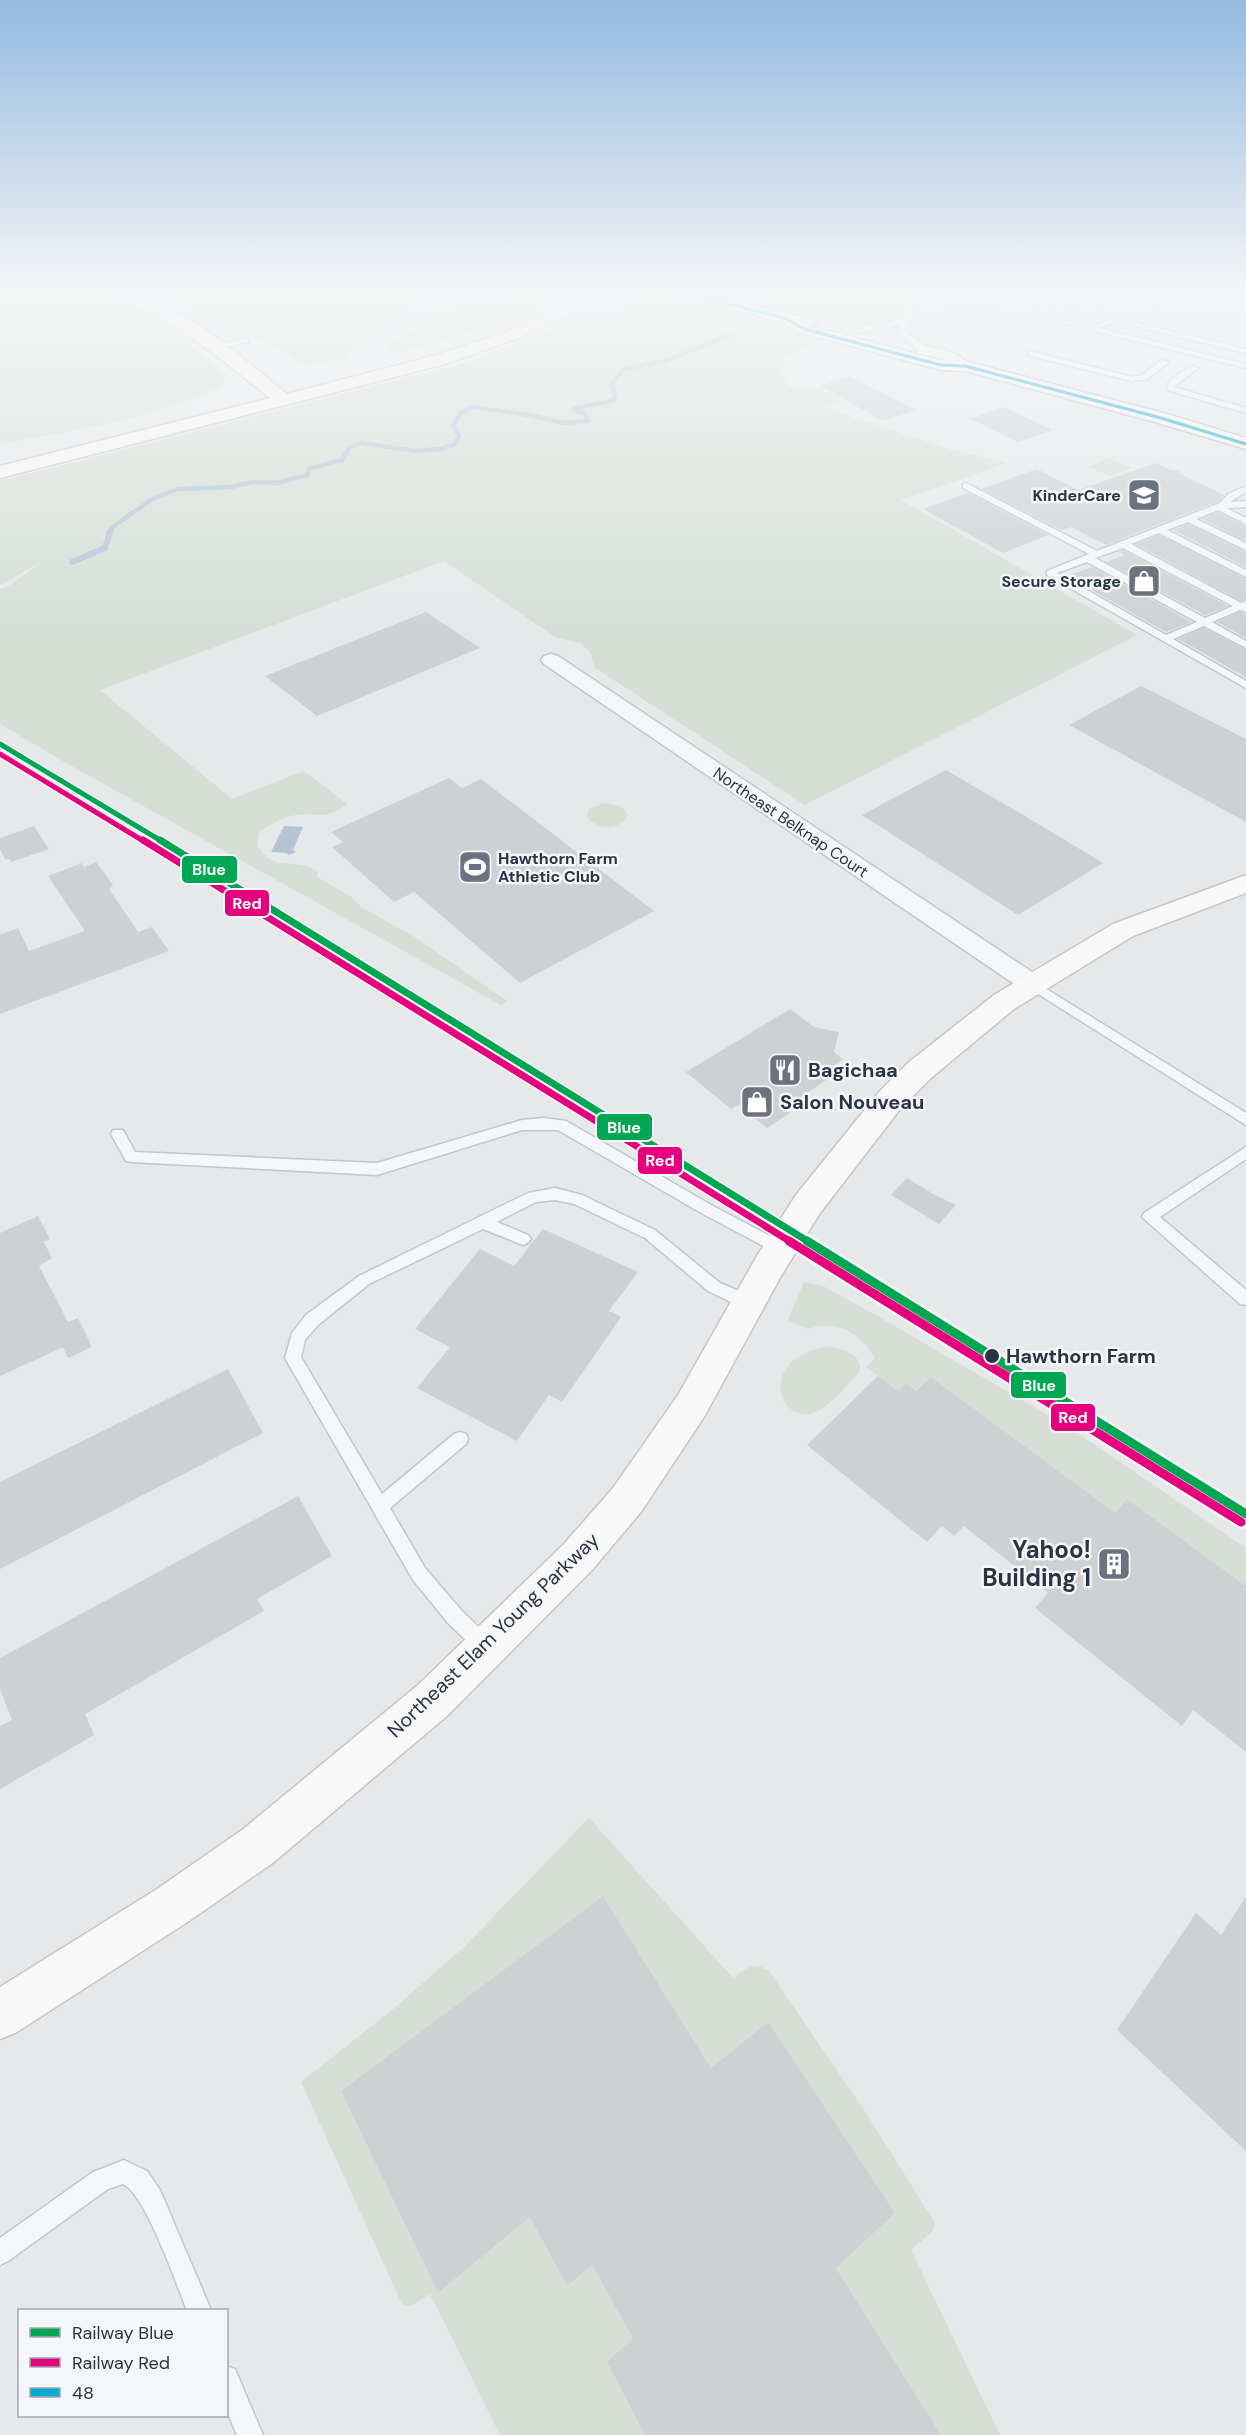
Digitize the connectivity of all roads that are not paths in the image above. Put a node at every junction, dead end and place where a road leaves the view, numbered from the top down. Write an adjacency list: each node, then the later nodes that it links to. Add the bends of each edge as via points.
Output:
1 (230, 409): 5 (main road)
2 (236, 409): 6 (main road)
3 (1126, 409): 4 (main road)
4 (1246, 444)
5 (0, 464)
6 (0, 472)
7 (966, 486): 16 (lane)
8 (1246, 489): 10 (lane)
9 (1246, 504): 10 (lane)
10 (1220, 506): 11 (lane); 12 (lane)
11 (1188, 518): 13 (lane); 15 (lane)
12 (1246, 521)
13 (1159, 530): 14 (lane); 17 (lane)
14 (1122, 544): 16 (lane); 18 (lane)
15 (1246, 547)
16 (1091, 556): 19 (lane); 20 (lane, via 1050,573)
17 (1246, 574)
18 (1245, 606): 19 (lane)
19 (1204, 622): 20 (lane); 21 (lane)
20 (1165, 639): 23 (lane)
21 (1246, 645)
22 (551, 660): 25 (street, Northeast Belknap Court)
23 (1246, 685)
24 (1246, 883): 25 (main road, Northeast Elam Young Parkway, via 1123,930)
25 (1032, 984): 26 (lane); 31 (main road, Northeast Elam Young Parkway, via 954,1041 890,1100 808,1204)
26 (1246, 1120)
27 (118, 1134): 31 (lane, via 131,1156 377,1169 522,1125 561,1125)
28 (1246, 1152): 32 (lane, via 1149,1217)
29 (482, 1222): 30 (lane); 33 (lane, via 533,1197 555,1194 577,1199 651,1234 714,1287); 35 (lane, via 364,1280 312,1320 298,1338 293,1358)
30 (523, 1239)
31 (780, 1248): 33 (main road, Northeast Elam Young Parkway)
32 (1246, 1299)
33 (749, 1303): 36 (main road, Northeast Elam Young Parkway, via 691,1406 627,1500 578,1557)
34 (460, 1439): 35 (lane)
35 (380, 1506): 36 (lane, via 419,1574)
36 (487, 1647): 37 (main road, Northeast Elam Young Parkway, via 433,1700 258,1846 163,1912)
37 (0, 2014)
38 (0, 2253): 39 (lane, via 101,2181 124,2172 140,2179 152,2198)
39 (199, 2309)
40 (228, 2383): 41 (lane)
41 (250, 2435)

